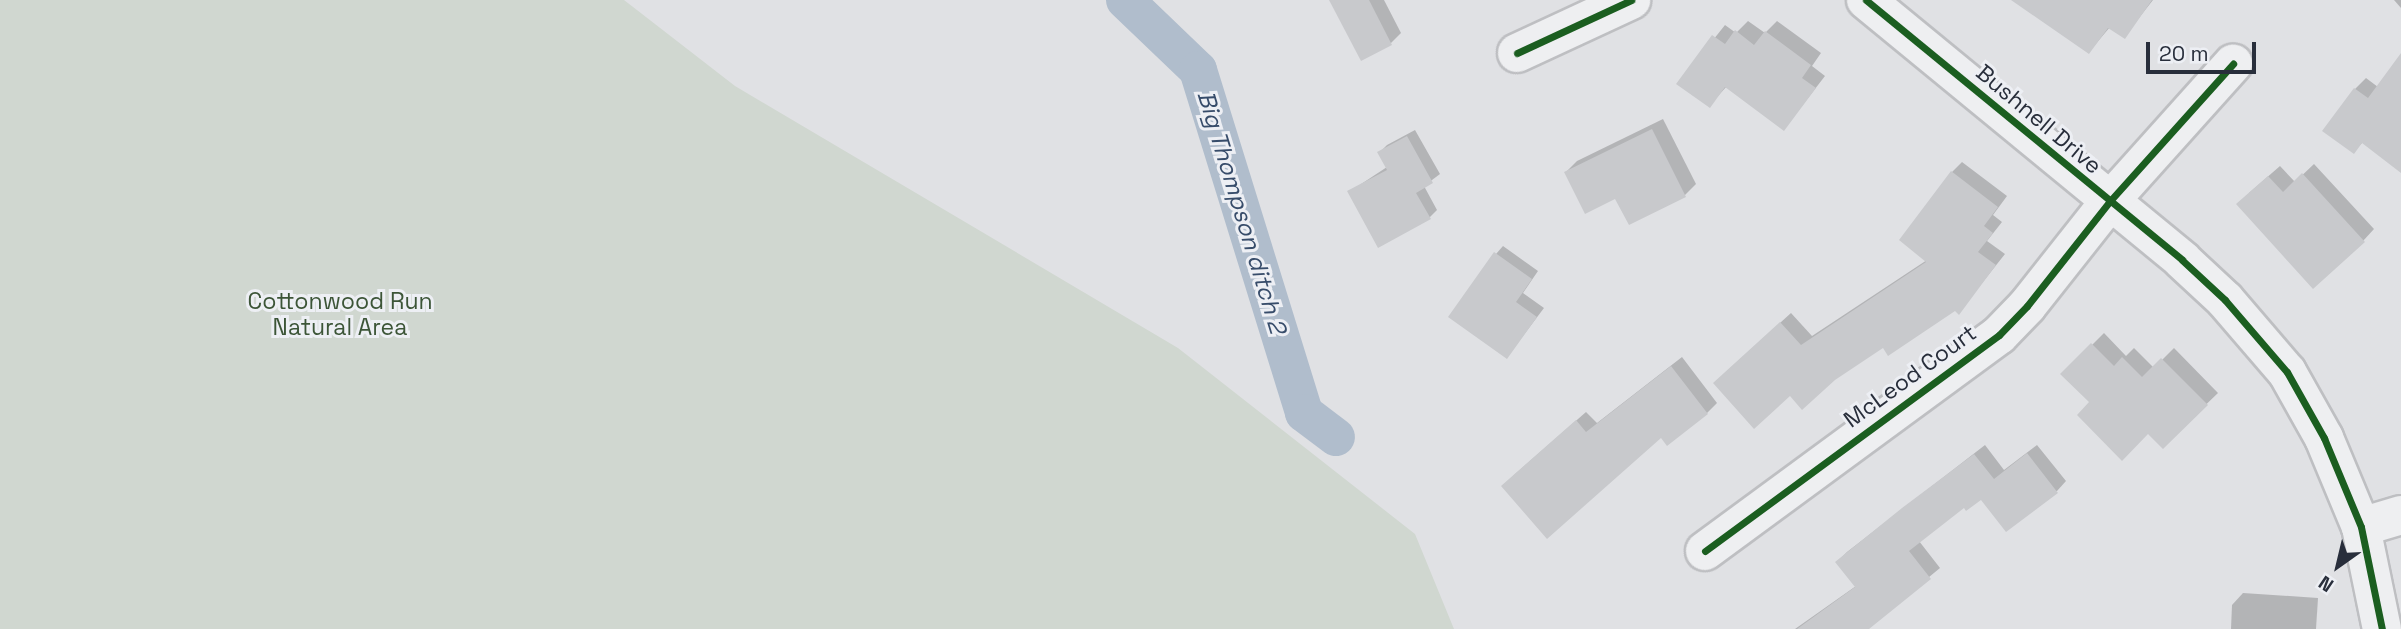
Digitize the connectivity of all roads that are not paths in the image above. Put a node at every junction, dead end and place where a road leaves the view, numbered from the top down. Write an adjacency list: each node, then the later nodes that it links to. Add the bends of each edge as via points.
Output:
1 (1631, 0): 3 (street)
2 (1866, 0): 5 (street, Bushnell Drive)
3 (1517, 53)
4 (2233, 64): 5 (street, McLeod Court)
5 (2109, 202): 7 (street, Bushnell Drive, via 2225,300 2287,372 2324,438); 8 (street, McLeod Court, via 1999,335)
6 (2401, 515): 7 (street)
7 (2361, 527): 9 (street, Bushnell Drive)
8 (1704, 551)
9 (2382, 629)

